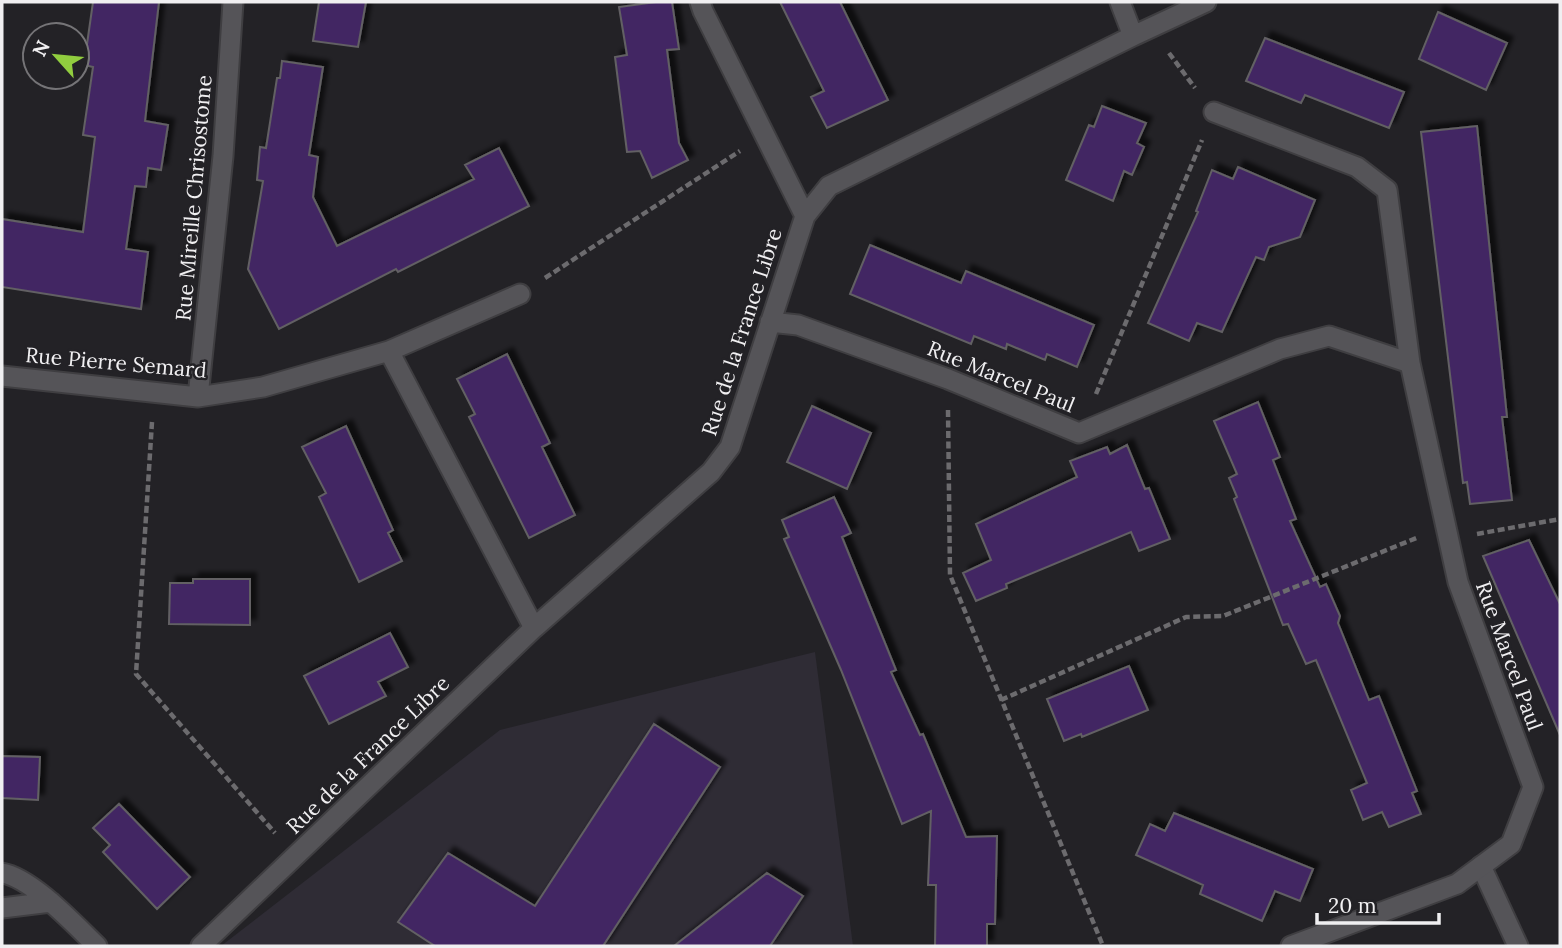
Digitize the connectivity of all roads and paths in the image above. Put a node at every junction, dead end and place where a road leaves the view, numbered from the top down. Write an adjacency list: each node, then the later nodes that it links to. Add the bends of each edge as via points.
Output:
1 (233, 2): 17 (street, Rue Mireille Chrisostome, via 223,156)
2 (701, 2): 8 (street)
3 (1119, 2): 6 (street)
4 (1206, 2): 5 (street, Rue de la France Libre)
5 (1163, 21): 6 (street, Rue de la France Libre); 7 (path, via 1170,56)
6 (1133, 36): 9 (street, Rue de la France Libre, via 829,186)
7 (1214, 112): 13 (street, Rue Marcel Paul, via 1357,167 1387,190); 18 (path)
8 (764, 135): 9 (street); 10 (path)
9 (805, 216): 11 (street, Rue de la France Libre)
10 (520, 294): 12 (street, Rue Pierre Semard)
11 (769, 322): 15 (street, Rue Marcel Paul, via 798,325); 21 (street, Rue de la France Libre, via 730,447 711,472)
12 (389, 351): 17 (street, Rue Pierre Semard, via 263,387); 21 (street)
13 (1410, 363): 18 (street, Rue Marcel Paul, via 1329,336 1280,349); 20 (street, Rue Marcel Paul)
14 (2, 376): 16 (street, Rue Pierre Semard)
15 (948, 379): 18 (street, Rue Marcel Paul); 22 (path, via 950,575)
16 (154, 393): 17 (street, Rue Pierre Semard); 23 (path, via 136,674)
17 (198, 397)
18 (1079, 433)
19 (1560, 519): 20 (path)
20 (1447, 533): 22 (path, via 1223,616 1186,617); 24 (street, Rue Marcel Paul, via 1458,582 1532,787 1511,844)
21 (534, 628): 23 (street, Rue de la France Libre)
22 (1001, 700): 30 (path)
23 (296, 856): 29 (street, Rue de la France Libre)
24 (1481, 866): 31 (street, Rue Marcel Paul, via 1457,884); 32 (street)
25 (2, 873): 26 (street)
26 (51, 902): 27 (street); 28 (street)
27 (2, 908)
28 (97, 946)
29 (201, 946)
30 (1103, 946)
31 (1291, 946)
32 (1518, 946)

